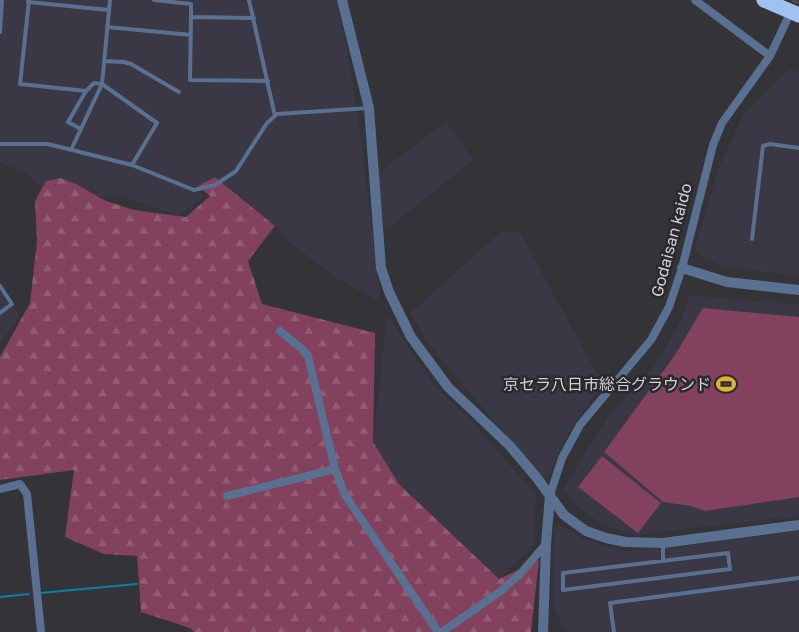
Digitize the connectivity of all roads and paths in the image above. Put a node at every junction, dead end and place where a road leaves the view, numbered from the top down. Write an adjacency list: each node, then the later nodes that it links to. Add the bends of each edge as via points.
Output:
1 (2, 0): 14 (lane)
2 (110, 0): 9 (lane)
3 (154, 0): 10 (lane, via 191,4)
4 (249, 0): 11 (lane)
5 (342, 0): 22 (street)
6 (695, 0): 16 (street)
7 (764, 0): 12 (highway)
8 (28, 1): 9 (lane); 20 (lane, via 20,84)
9 (109, 10): 13 (lane)
10 (191, 17): 11 (lane); 15 (lane)
11 (254, 18): 18 (lane)
12 (793, 18): 16 (street, Godaisan kaido)
13 (107, 27): 15 (lane); 17 (lane)
14 (0, 32)
15 (191, 35): 18 (lane, via 190,80)
16 (770, 56): 30 (street, Godaisan kaido, via 722,123 712,145)
17 (104, 61): 19 (lane); 21 (lane, via 131,64)
18 (268, 81): 23 (lane)
19 (102, 84): 20 (lane, via 94,83); 24 (lane); 28 (lane, via 157,123)
20 (86, 91): 24 (lane, via 68,122)
21 (179, 92)
22 (369, 108): 23 (lane); 37 (street, via 381,268 389,292 412,337 448,387 510,446)
23 (275, 116): 28 (lane, via 266,123 236,171 215,185 194,190)
24 (81, 129): 27 (lane)
25 (0, 144): 27 (lane, via 48,144)
26 (799, 148): 29 (lane, via 763,146)
27 (70, 150): 28 (lane)
28 (132, 165)
29 (752, 239)
30 (682, 268): 32 (street, via 727,282); 37 (street, Godaisan kaido, via 668,307 651,340 580,425 562,458)
31 (0, 286): 33 (lane, via 12,304)
32 (799, 290)
33 (0, 313)
34 (280, 331): 35 (street, via 308,356)
35 (335, 469): 38 (street); 45 (street, via 345,496)
36 (0, 489): 44 (street, via 20,484 27,494)
37 (550, 495): 40 (street, via 564,516 586,531 625,542); 41 (street, Godaisan kaido)
38 (226, 496)
39 (799, 524): 40 (street)
40 (663, 543): 42 (lane)
41 (546, 544): 46 (street, via 501,591); 47 (street, Godaisan kaido)
42 (663, 561): 42 (lane, via 563,573 563,590 730,570 728,553)
43 (799, 578): 48 (lane, via 610,603)
44 (41, 632)
45 (438, 632)
46 (442, 632)
47 (543, 632)
48 (614, 632)

